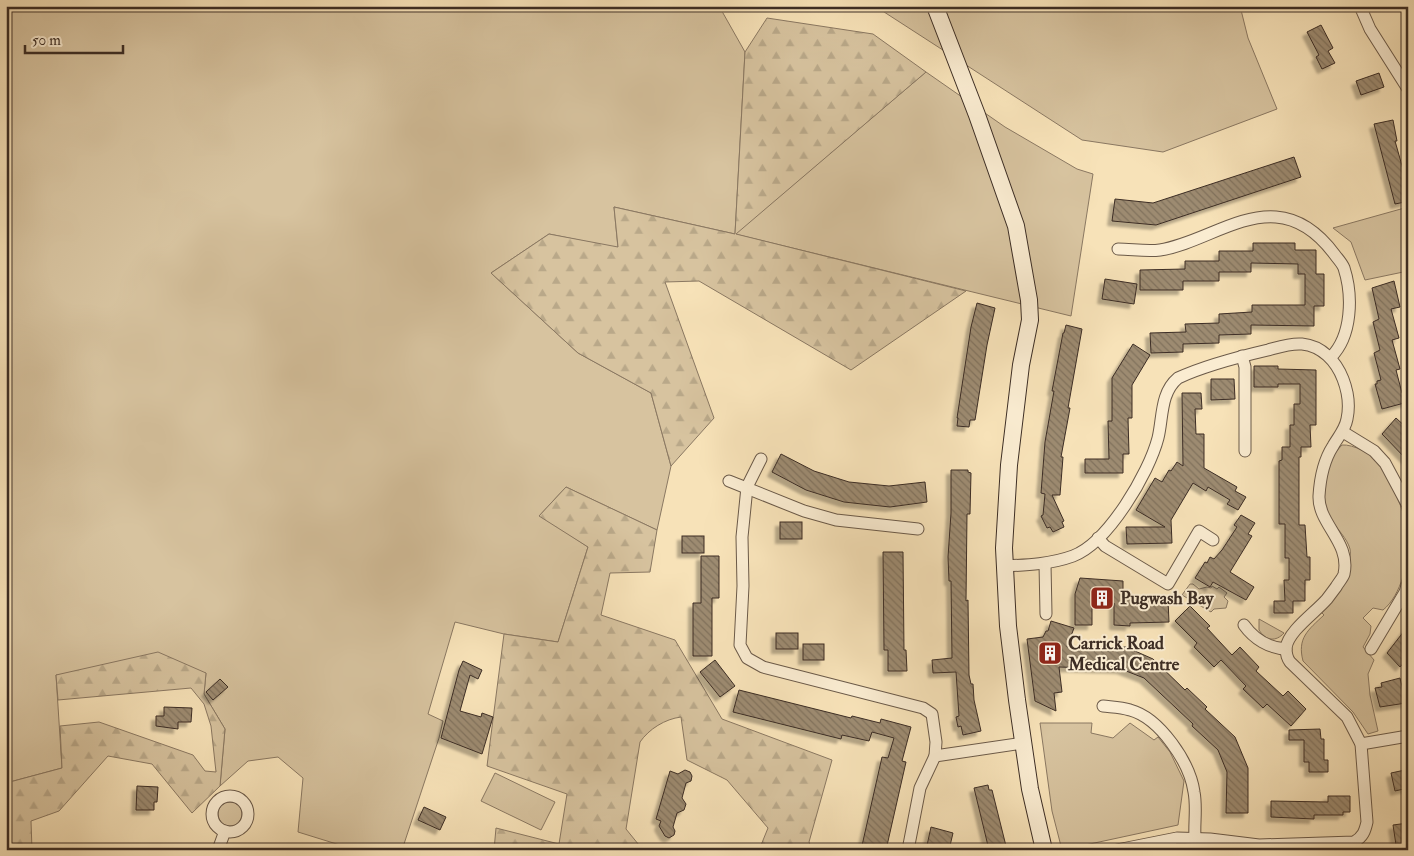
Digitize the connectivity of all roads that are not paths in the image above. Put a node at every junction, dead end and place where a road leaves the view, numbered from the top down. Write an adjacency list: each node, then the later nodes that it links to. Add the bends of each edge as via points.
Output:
1 (935, 6): 17 (street, via 1016,226 1029,300 1030,320 1009,465)
2 (1360, 6): 3 (street, via 1370,29)
3 (1408, 89)
4 (1118, 249): 6 (street, via 1160,250 1252,218 1292,220 1312,230 1344,266 1349,298 1348,327 1342,345)
5 (1242, 356): 6 (street, via 1302,344); 8 (street, via 1245,367); 14 (street, via 1187,374 1172,383 1162,406 1160,429 1150,462 1114,521)
6 (1331, 357): 7 (street, via 1340,370 1349,402)
7 (1343, 432): 12 (street, via 1374,451 1386,463); 21 (street, via 1332,447 1321,477 1319,499 1323,515 1344,554 1344,574 1327,599 1301,624)
8 (1245, 450)
9 (761, 459): 11 (street)
10 (729, 481): 11 (street)
11 (747, 487): 13 (street, via 836,520); 27 (street, via 742,537 740,645 747,658 763,667 923,708 932,714)
12 (1408, 506)
13 (918, 528)
14 (1098, 538): 15 (street, via 1105,546 1168,584 1199,531); 16 (street, via 1074,556)
15 (1213, 540)
16 (1045, 564): 17 (street); 19 (street)
17 (1005, 566): 25 (street, via 1008,626)
18 (1408, 582): 22 (street)
19 (1046, 614)
20 (1244, 625): 21 (street, via 1253,636 1269,646)
21 (1286, 649): 26 (street, via 1290,662 1347,717)
22 (1372, 649)
23 (1103, 706): 29 (street, via 1138,713 1159,728 1175,749 1191,775)
24 (1408, 736): 26 (street)
25 (1023, 743): 27 (street); 32 (street)
26 (1361, 744): 29 (street, via 1367,822 1361,838 1354,842 1259,845)
27 (935, 756): 31 (street, via 920,788)
28 (225, 831): 30 (street)
29 (1196, 838): 33 (street, via 1177,838)
30 (218, 850)
31 (908, 850)
32 (1044, 850)
33 (1117, 850)

